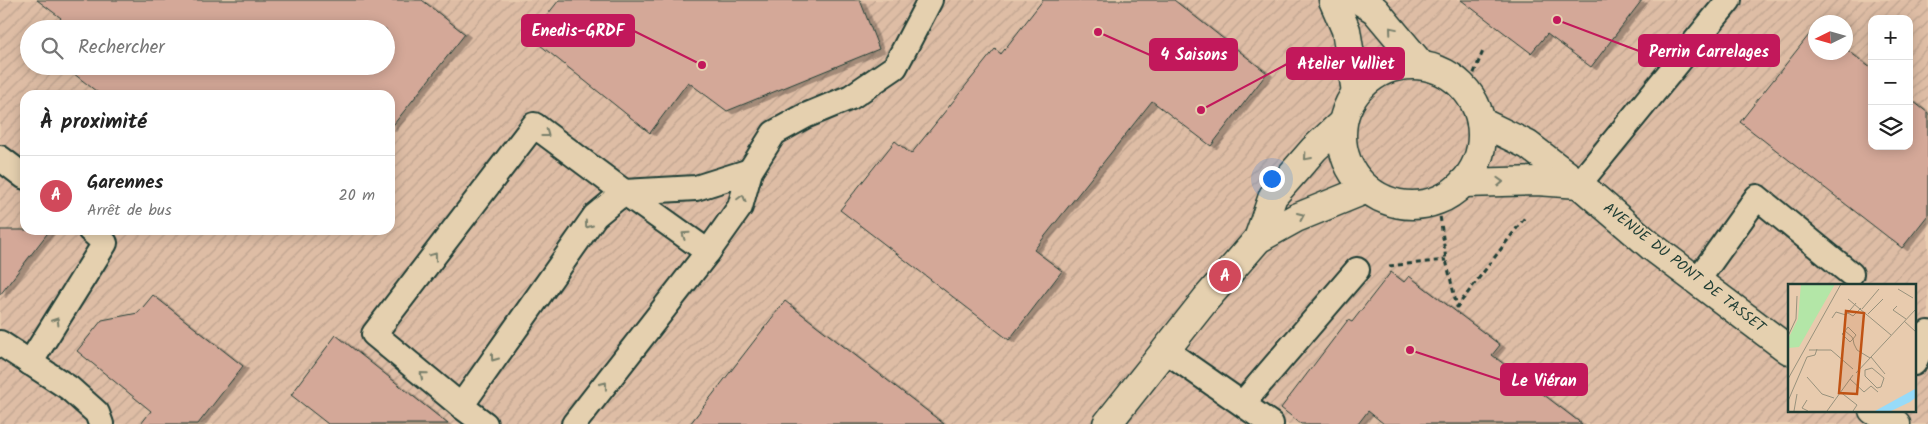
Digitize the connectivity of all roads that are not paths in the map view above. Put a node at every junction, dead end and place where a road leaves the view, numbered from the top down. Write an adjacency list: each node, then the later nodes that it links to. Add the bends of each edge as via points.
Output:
1 (930, 0): 10 (lane, via 895,67 851,97 774,133)
2 (1333, 0): 6 (street, via 1346,30)
3 (1359, 0): 5 (street, one-way to 3, via 1375,10)
4 (1730, 0): 13 (lane)
5 (1421, 65): 6 (street, via 1402,65 1385,70); 7 (street, via 1454,78 1476,106)
6 (1356, 92): 8 (street)
7 (1481, 122): 12 (street, via 1480,155); 13 (street, AVENUE DU PONT DE TASSET, via 1528,145)
8 (1342, 124): 14 (street, via 1341,142 1346,159 1354,176); 17 (street, one-way to 17, via 1314,149 1274,196)
9 (0, 158): 11 (lane)
10 (750, 171): 15 (lane, via 696,188); 18 (lane, one-way to 10, via 740,207)
11 (20, 173)
12 (1463, 183): 13 (street, one-way to 13, via 1537,180); 14 (street, via 1438,200 1420,205 1401,205)
13 (1580, 184): 21 (street, AVENUE DU PONT DE TASSET, via 1651,246)
14 (1367, 189): 17 (street, one-way to 14, via 1296,218)
15 (624, 192): 18 (lane, one-way to 15); 29 (lane, one-way to 29, via 594,216); 29 (lane, one-way to 15, via 374,334 534,125)
16 (96, 235): 27 (lane, one-way to 16, via 105,243)
17 (1258, 239): 25 (street)
18 (708, 252): 32 (lane, one-way to 18)
19 (1356, 270): 28 (lane)
20 (1851, 274): 21 (lane, via 1757,197)
21 (1697, 280): 24 (street, AVENUE DU PONT DE TASSET)
22 (1928, 334): 26 (lane)
23 (0, 343): 27 (lane)
24 (1788, 349)
25 (1165, 350): 28 (lane); 33 (street)
26 (1916, 359)
27 (30, 362): 30 (lane, via 69,388 97,413)
28 (1242, 403): 34 (lane)
29 (461, 406): 31 (lane)
30 (101, 424)
31 (485, 424)
32 (574, 424)
33 (1107, 424)
34 (1270, 424)

